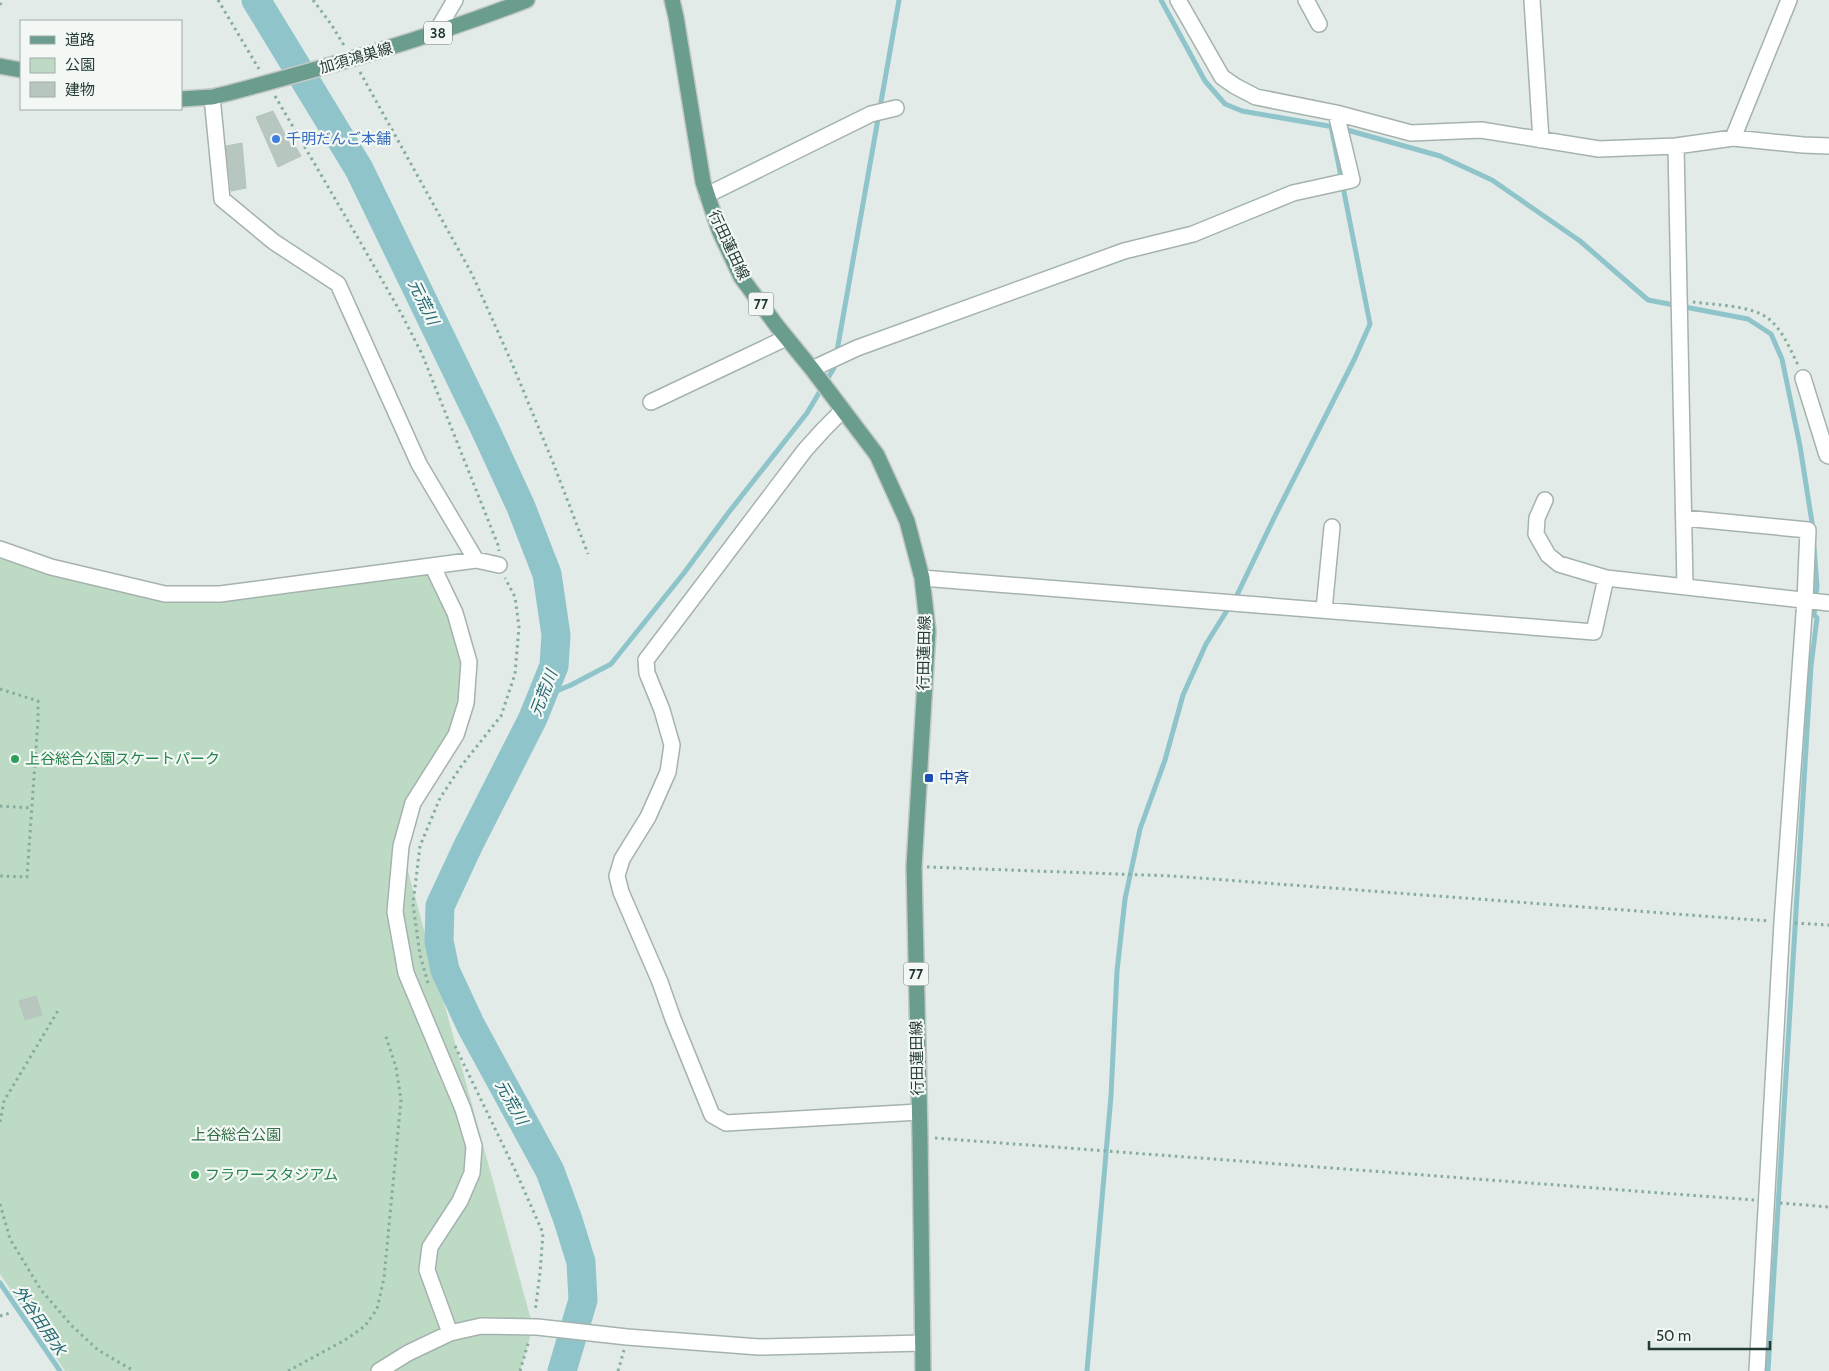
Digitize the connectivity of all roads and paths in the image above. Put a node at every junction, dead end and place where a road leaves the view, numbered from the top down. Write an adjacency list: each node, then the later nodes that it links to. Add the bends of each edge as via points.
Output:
1 (2, 0): 11 (path)
2 (218, 0): 17 (path)
3 (313, 0): 14 (path, via 331,24)
4 (455, 0): 13 (street)
5 (526, 0): 13 (main road, 加須鴻巣線 / 38)
6 (672, 0): 26 (main road, 行田蓮田線 / 77)
7 (1178, 0): 21 (street, via 1222,77 1256,97)
8 (1306, 0): 12 (street)
9 (1532, 0): 23 (street)
10 (1789, 0): 22 (street)
11 (0, 6)
12 (1319, 24)
13 (435, 34): 14 (main road, 加須鴻巣線 / 38)
14 (350, 60): 17 (main road, 加須鴻巣線 / 38); 38 (path, via 472,274 511,361)
15 (0, 66): 16 (main road)
16 (20, 70)
17 (268, 83): 18 (main road, 加須鴻巣線 / 38); 40 (path, via 422,354 498,545)
18 (212, 97): 19 (main road, 加須鴻巣線 / 38); 39 (street, via 222,199 274,242 338,284 419,464)
19 (182, 99)
20 (896, 108): 26 (street, via 871,114)
21 (1336, 113): 23 (street, via 1411,133 1481,130); 29 (street, via 1352,180 1293,193 1193,234 1124,251 857,348)
22 (1733, 138): 24 (street); 25 (street)
23 (1541, 140): 24 (street, via 1599,149)
24 (1676, 146): 27 (street)
25 (1829, 146)
26 (707, 195): 28 (main road, 行田蓮田線 / 77, via 719,230 742,277)
27 (1680, 300): 30 (path, via 1747,309 1768,318 1787,341); 35 (street)
28 (786, 338): 29 (main road, 行田蓮田線 / 77); 31 (street)
29 (812, 369): 32 (main road, 行田蓮田線 / 77)
30 (1803, 378): 33 (street)
31 (651, 402)
32 (843, 410): 42 (main road, 行田蓮田線 / 77, via 877,455 908,521); 59 (street, via 806,450 646,660 647,673 672,744 668,772 648,817 622,859 618,876 621,892 712,1115 726,1123)
33 (1829, 456)
34 (1545, 500): 43 (street, via 1537,518 1536,534 1548,555 1559,564)
35 (1684, 518): 44 (street); 45 (street, via 1808,530)
36 (1332, 527): 47 (street)
37 (0, 549): 41 (street, via 51,567 165,594 220,594)
38 (588, 554)
39 (476, 560): 40 (street); 41 (street)
40 (499, 565): 55 (path, via 515,597 519,627 515,674 500,716 440,798 420,846 413,904 420,955)
41 (433, 567): 68 (street, via 455,612 469,662 466,704 456,735 414,803 402,846 395,912 406,973 463,1109 474,1146 472,1173 460,1201 430,1246 427,1270)
42 (922, 578): 47 (street); 51 (main road, 行田蓮田線 / 77, via 928,631)
43 (1606, 578): 44 (street); 47 (street, via 1594,632)
44 (1686, 586): 45 (street)
45 (1806, 600): 46 (street); 53 (street)
46 (1828, 603)
47 (1324, 610)
48 (0, 689): 50 (path, via 38,701)
49 (0, 806): 50 (path)
50 (32, 808): 52 (path, via 27,877)
51 (914, 867): 53 (path, via 1172,876); 59 (main road, 行田蓮田線 / 77)
52 (0, 876)
53 (1782, 922): 54 (path); 62 (street)
54 (1829, 925)
55 (430, 989)
56 (59, 1009): 60 (path, via 4,1101)
57 (385, 1034): 72 (path, via 396,1067 401,1100 384,1278 377,1308 365,1326)
58 (452, 1040): 67 (path, via 543,1233)
59 (918, 1112): 61 (main road, 行田蓮田線 / 77)
60 (0, 1122)
61 (920, 1136): 62 (path); 70 (main road, 行田蓮田線 / 77)
62 (1766, 1201): 64 (path); 77 (street)
63 (0, 1204): 71 (path, via 10,1240 41,1290 98,1350)
64 (1829, 1207)
65 (10, 1313): 66 (path)
66 (0, 1316)
67 (535, 1327): 68 (street, via 481,1326); 69 (street); 74 (path)
68 (450, 1334): 73 (street, via 408,1353)
69 (624, 1337): 70 (street, via 760,1347); 75 (path)
70 (922, 1343): 76 (main road, 行田蓮田線 / 77)
71 (134, 1371)
72 (288, 1371)
73 (379, 1371)
74 (520, 1371)
75 (618, 1371)
76 (923, 1371)
77 (1757, 1371)

